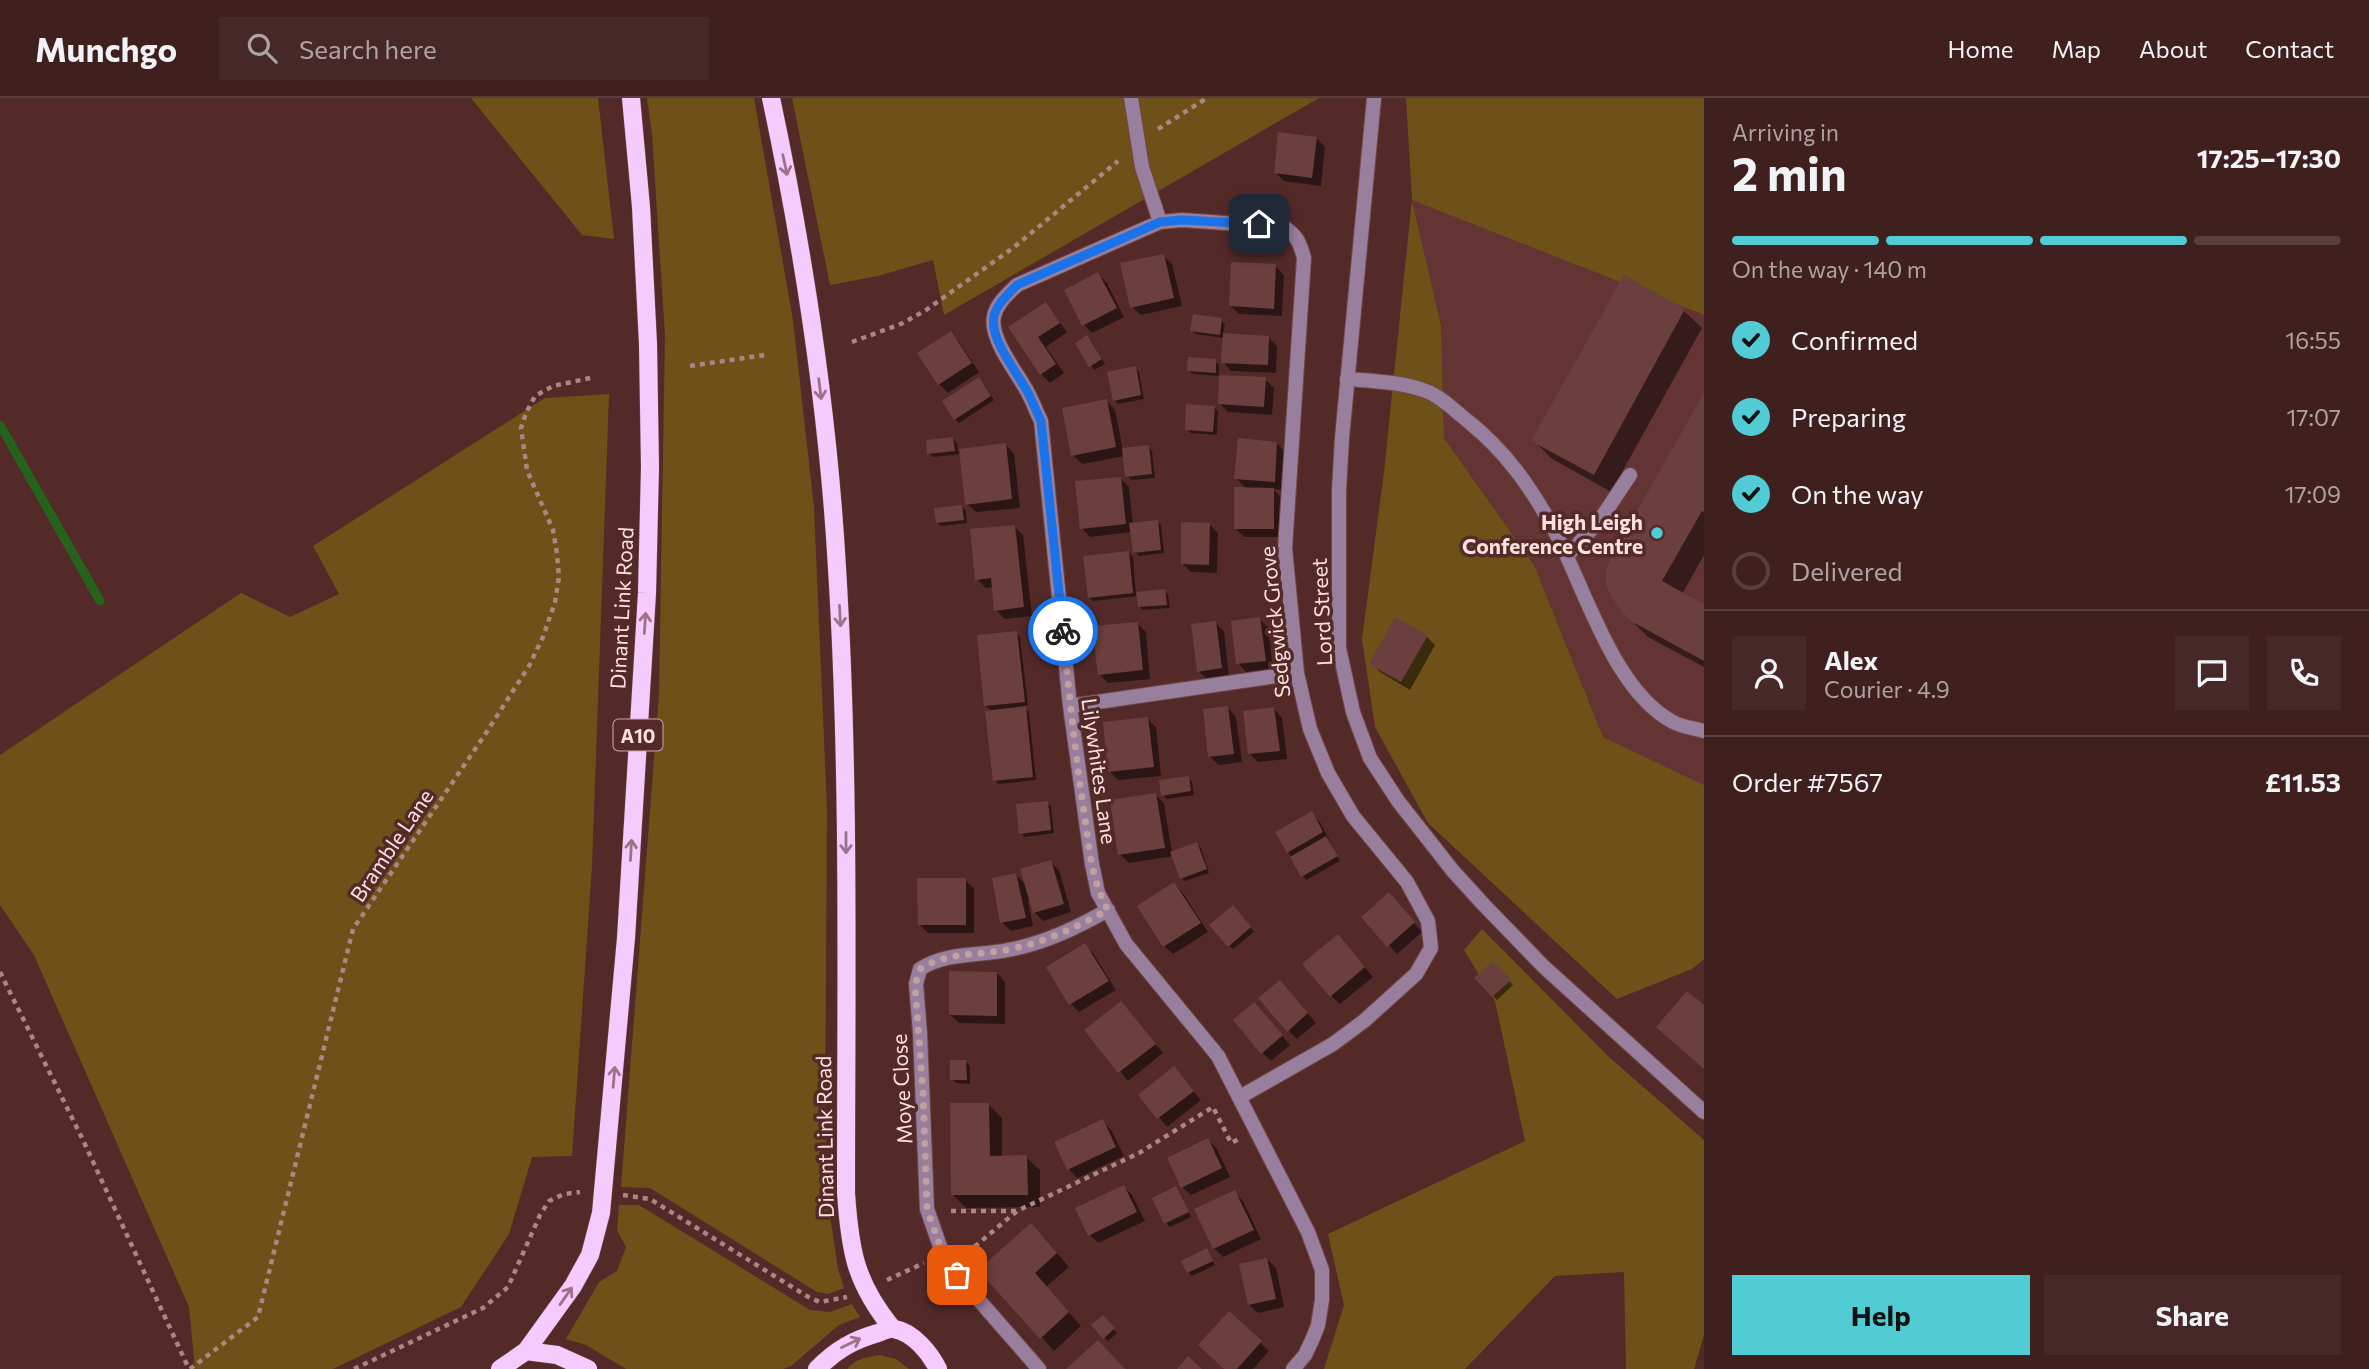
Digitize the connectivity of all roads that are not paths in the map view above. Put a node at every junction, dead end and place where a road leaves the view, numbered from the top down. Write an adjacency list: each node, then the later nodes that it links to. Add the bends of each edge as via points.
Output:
1 (631, 98): 16 (main road, Dinant Link Road / A10, one-way to 1, via 590,1255 601,1213 614,1085 646,606 649,481 648,344)
2 (771, 98): 15 (main road, Dinant Link Road, one-way to 15, via 813,328 837,567 845,740 849,1236 865,1289)
3 (1131, 98): 5 (street, via 1142,167)
4 (1374, 98): 6 (street, Lord Street)
5 (1160, 222): 9 (street, Sedgwick Grove, via 1284,227 1300,243 1304,258 1285,548); 10 (street, Lilywhites Lane, via 1017,285 994,313 997,340 1041,421)
6 (1347, 379): 8 (street, via 1427,391 1464,417 1511,462); 14 (street, Lord Street, via 1339,491 1339,648 1353,712 1370,758 1421,831 1492,914 1561,984)
7 (1630, 475): 8 (street, via 1600,520)
8 (1567, 556): 11 (street, via 1615,659 1637,693 1674,723)
9 (1297, 673): 10 (street); 13 (street, Sedgwick Grove, via 1310,729 1328,773 1353,816 1407,882 1428,920 1431,948 1416,974 1364,1021)
10 (1070, 706): 12 (street, Lilywhites Lane, via 1092,864 1098,893)
11 (1704, 731)
12 (1108, 910): 13 (street, Lilywhites Lane, via 1126,944 1218,1056); 21 (street, Moye Close, via 1047,940 936,959 920,969 915,985 927,1209 943,1255)
13 (1240, 1097): 22 (street, Lilywhites Lane, via 1308,1232 1322,1270 1318,1325 1305,1356)
14 (1704, 1112)
15 (892, 1328): 19 (main road, one-way to 15, via 853,1341); 20 (main road, via 922,1346)
16 (526, 1351): 17 (main road, Dinant Link Road); 18 (main road, via 557,1355)
17 (500, 1369)
18 (589, 1369)
19 (817, 1369)
20 (938, 1369)
21 (1039, 1369)
22 (1293, 1369)

